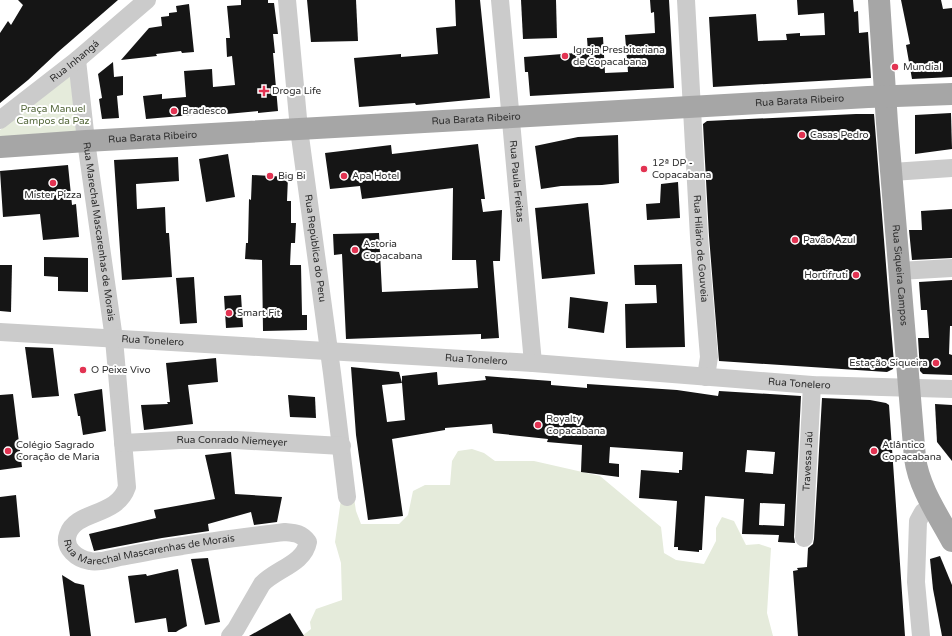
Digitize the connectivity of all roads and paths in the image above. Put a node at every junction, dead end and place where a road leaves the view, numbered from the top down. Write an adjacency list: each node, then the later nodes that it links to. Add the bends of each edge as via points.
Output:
1 (147, 0): 6 (street, Rua Inhangá)
2 (287, 0): 12 (street, Rua República do Peru)
3 (500, 0): 10 (street, Rua Paula Freitas)
4 (686, 0): 9 (street, Rua Hilário de Gouveia)
5 (880, 0): 8 (main road, Rua Siqueira Campos)
6 (77, 60): 11 (street, Rua Inhangá); 13 (street, Rua Marechal Mascarenhas de Morais)
7 (952, 94): 8 (main road, Rua Barata Ribeiro)
8 (886, 96): 9 (main road, Rua Barata Ribeiro); 16 (main road, Rua Siqueira Campos)
9 (692, 107): 10 (main road, Rua Barata Ribeiro); 23 (street, Rua Hilário de Gouveia, via 709,357)
10 (512, 117): 12 (main road, Rua Barata Ribeiro); 22 (street, Rua Paula Freitas)
11 (0, 120)
12 (299, 129): 13 (main road, Rua Barata Ribeiro); 21 (street, Rua República do Peru)
13 (86, 140): 14 (main road, Rua Barata Ribeiro); 20 (street, Rua Marechal Mascarenhas de Morais)
14 (0, 147)
15 (952, 168): 16 (street)
16 (892, 172): 18 (main road, Rua Siqueira Campos)
17 (952, 268): 18 (street)
18 (899, 271): 25 (main road, Rua Siqueira Campos)
19 (0, 332): 20 (street, Rua Tonelero)
20 (114, 339): 21 (street, Rua Tonelero); 27 (street, Rua Marechal Mascarenhas de Morais)
21 (329, 351): 22 (street, Rua Tonelero); 28 (street, Rua República do Peru)
22 (533, 363): 23 (street, Rua Tonelero)
23 (706, 377): 24 (street, Rua Tonelero)
24 (812, 385): 25 (street, Rua Tonelero); 31 (street, Travessa Jaú)
25 (909, 388): 26 (street, Rua Tonelero); 30 (main road, Rua Siqueira Campos, via 916,467)
26 (952, 389)
27 (123, 443): 28 (street, Rua Conrado Niemeyer, via 228,440); 33 (street, Rua Marechal Mascarenhas de Morais, via 127,487 125,494 110,507 80,520 68,534 69,547 82,559 98,561 183,545 285,532 304,536 308,542 307,548 298,559 262,584)
28 (342, 446): 29 (street, Rua República do Peru)
29 (347, 497)
30 (933, 506): 32 (main road, Rua Siqueira Campos); 34 (street, via 923,512 918,521 916,582)
31 (804, 538)
32 (952, 541)
33 (230, 636)
34 (921, 636)

